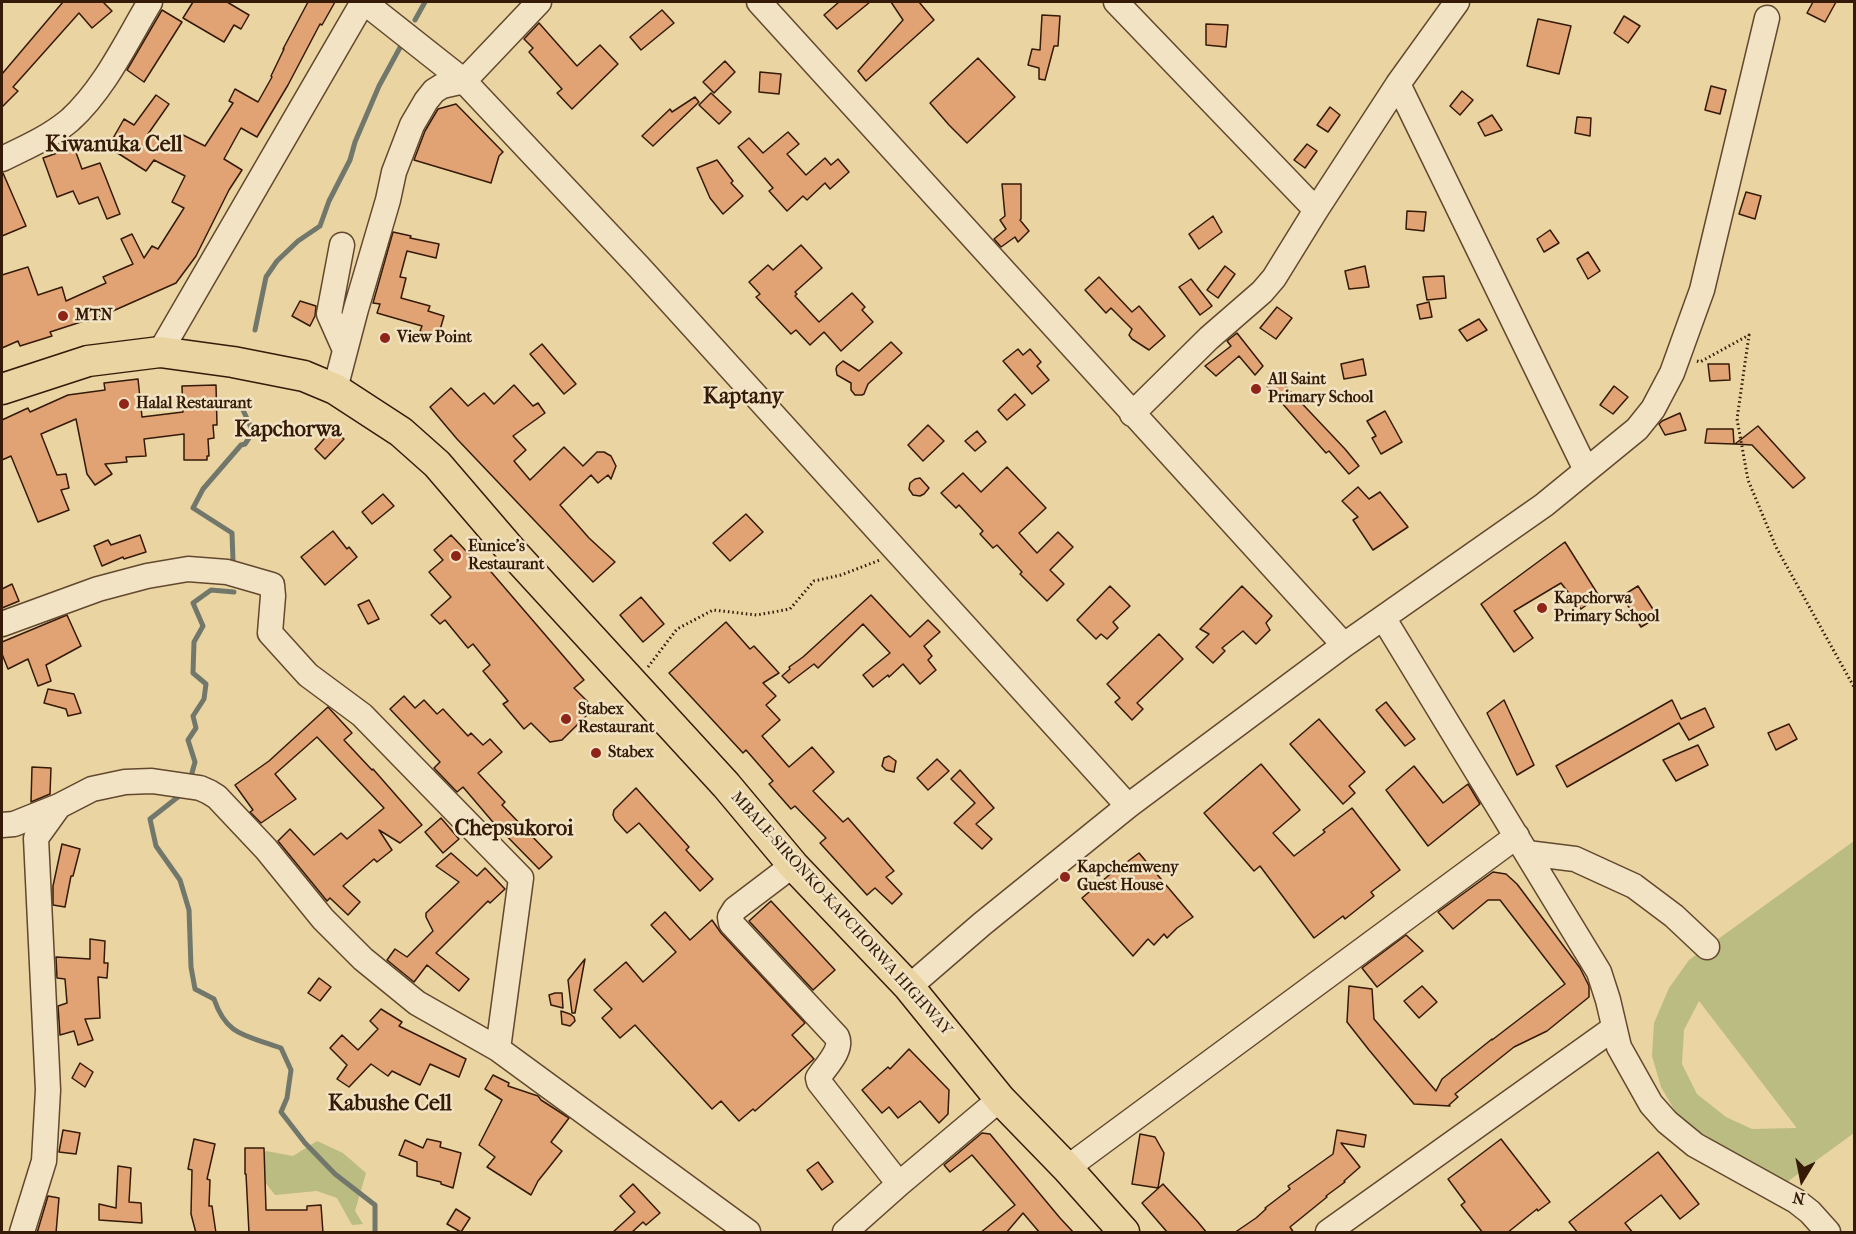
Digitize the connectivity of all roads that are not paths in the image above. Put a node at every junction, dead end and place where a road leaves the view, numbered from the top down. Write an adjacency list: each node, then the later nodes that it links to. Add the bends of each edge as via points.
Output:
1 (150, 2): 10 (street, via 97,91 69,121)
2 (363, 2): 8 (street); 14 (street)
3 (538, 2): 8 (street)
4 (759, 2): 17 (street)
5 (1116, 2): 11 (street)
6 (1457, 2): 9 (street)
7 (1767, 18): 18 (street, via 1702,290 1672,373 1637,429)
8 (464, 81): 13 (street, via 434,91 411,125 394,172); 23 (street, via 639,267)
9 (1398, 84): 11 (street); 18 (street)
10 (2, 159)
11 (1316, 210): 17 (street, via 1262,292)
12 (342, 245): 13 (street, via 329,314)
13 (345, 350): 16 (street)
14 (160, 352): 15 (main road, MBALE-SIRONKO-KAPCHORWA HIGHWAY, via 88,361); 16 (main road, MBALE-SIRONKO-KAPCHORWA HIGHWAY, via 304,376)
15 (2, 389)
16 (335, 389): 27 (main road, MBALE-SIRONKO-KAPCHORWA HIGHWAY, via 427,454 726,785)
17 (1132, 414): 21 (street)
18 (1586, 470): 19 (street, via 1544,505)
19 (1384, 619): 21 (street); 26 (street)
20 (2, 624): 31 (street, via 98,589 189,569 227,572 272,585 270,633 308,675 362,715 521,878)
21 (1344, 645): 23 (street)
22 (59, 806): 24 (street); 25 (street); 31 (street, via 92,789 124,782 152,781 200,788 217,797 363,959 417,1003)
23 (1128, 806): 29 (street)
24 (8, 824): 25 (street)
25 (36, 838): 35 (street, via 48,1090 44,1161)
26 (1522, 845): 28 (street, via 1575,859 1634,886); 30 (street, via 1599,972); 33 (street)
27 (793, 866): 29 (main road, MBALE-SIRONKO-KAPCHORWA HIGHWAY); 34 (street, via 735,909 731,923 837,1037 838,1047 819,1082)
28 (1707, 947)
29 (909, 987): 32 (main road, MBALE-SIRONKO-KAPCHORWA HIGHWAY)
30 (1614, 1028): 39 (street); 40 (street, via 1630,1067 1651,1104 1667,1122 1695,1145 1796,1201)
31 (498, 1049): 36 (street)
32 (1000, 1099): 33 (main road, MBALE-SIRONKO-KAPCHORWA HIGHWAY); 34 (street)
33 (1067, 1168): 38 (main road, MBALE-SIRONKO-KAPCHORWA HIGHWAY)
34 (899, 1184): 37 (street)
35 (22, 1233)
36 (748, 1233)
37 (845, 1233)
38 (1124, 1233)
39 (1328, 1233)
40 (1828, 1233)

